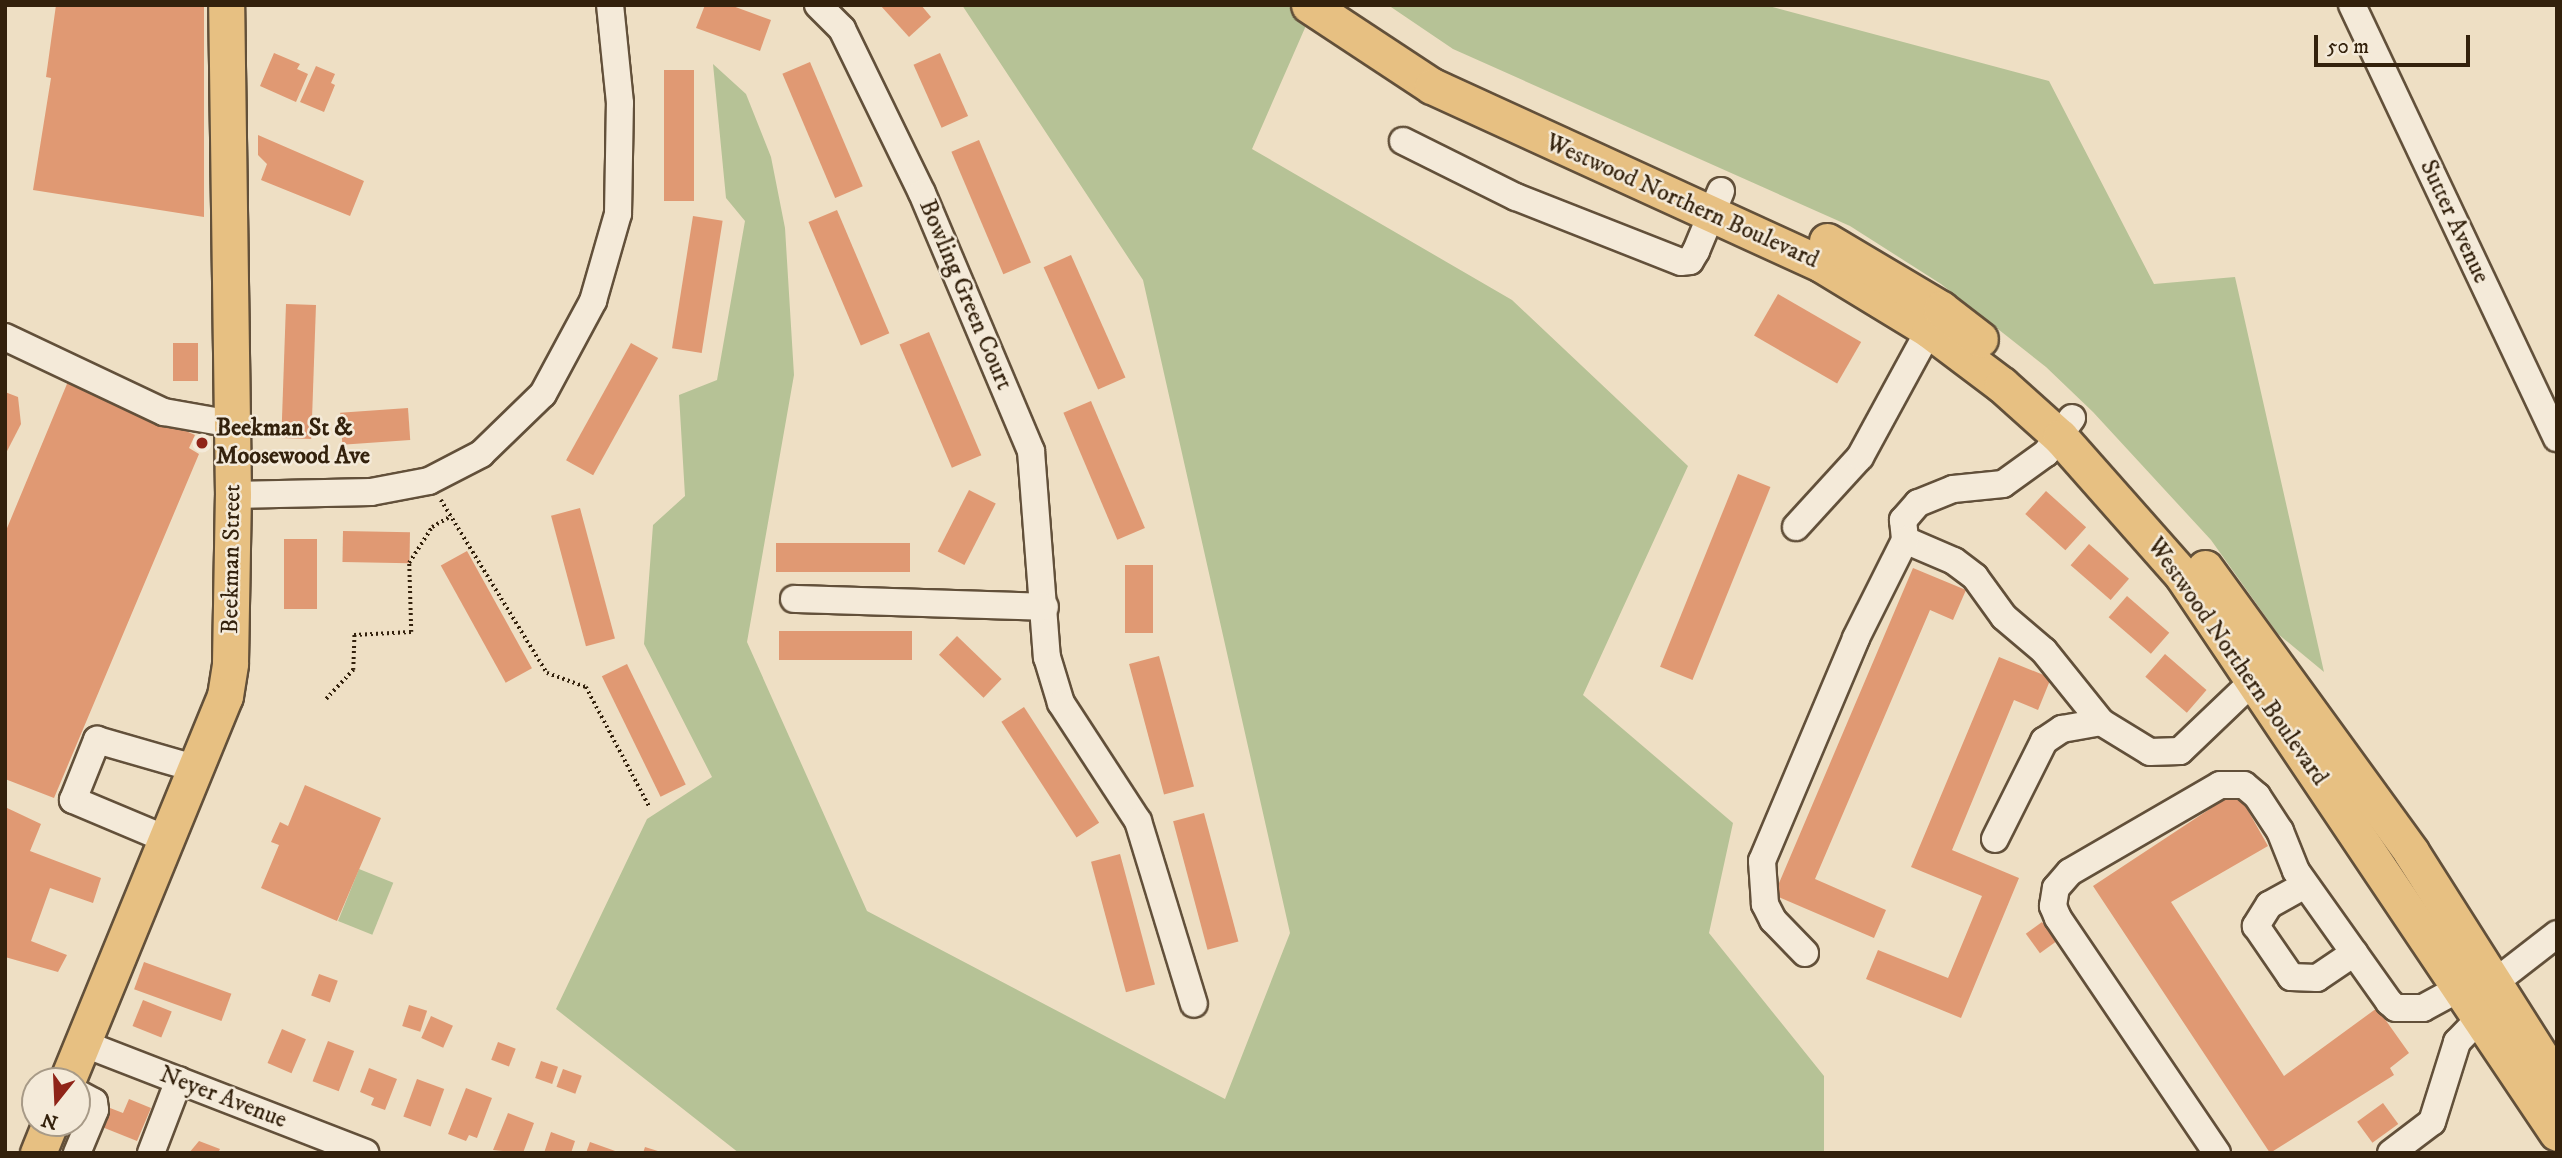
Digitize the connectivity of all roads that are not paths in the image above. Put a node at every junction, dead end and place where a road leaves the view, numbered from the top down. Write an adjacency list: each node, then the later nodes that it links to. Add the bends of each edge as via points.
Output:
1 (226, 5): 11 (main road, Beekman Street)
2 (610, 5): 14 (street, via 620,103 618,214 593,301 543,394 481,454 429,481 371,492)
3 (818, 5): 18 (street, Bowling Green Court, via 842,29 922,193 1031,451)
4 (1309, 5): 8 (main road, Westwood Northern Boulevard, via 1364,46 1518,129)
5 (1349, 5): 8 (main road, Westwood Northern Boulevard, via 1440,65)
6 (2352, 5): 13 (street, Sutter Avenue)
7 (1403, 141): 8 (street, via 1516,197 1681,262 1690,261)
8 (1716, 201): 9 (main road, Westwood Northern Boulevard, via 1821,264)
9 (1935, 320): 12 (main road, Westwood Northern Boulevard, via 2002,385); 15 (street, via 1860,457)
10 (5, 337): 11 (street, via 164,412)
11 (232, 424): 14 (main road, Beekman Street)
12 (2066, 428): 16 (street, via 2029,469 2003,484 1952,489 1918,503 1903,520); 19 (main road, Westwood Northern Boulevard)
13 (2557, 438)
14 (233, 495): 21 (main road, Beekman Street, via 230,663 225,696)
15 (1796, 527)
16 (1905, 540): 20 (street, via 1954,561 1975,577 2004,617 2044,651); 26 (street, via 1856,638 1762,860 1760,884 1769,912)
17 (794, 599): 18 (street)
18 (1045, 607): 29 (street, Bowling Green Court, via 1047,657 1062,703 1138,821)
19 (2264, 672): 20 (street, via 2180,751 2151,751); 28 (main road, Westwood Northern Boulevard)
20 (2101, 722): 23 (street, via 2063,729 2044,741)
21 (194, 768): 22 (main road, Beekman Street); 22 (street, via 97,740 82,776 73,800)
22 (166, 839): 30 (main road, Beekman Street)
23 (1994, 839)
24 (2305, 885): 27 (street); 27 (street, via 2269,905 2256,926 2291,977 2317,978); 37 (street, via 2280,831 2257,796 2244,785 2232,783 2137,829 2070,872 2056,888 2053,906 2058,918)
25 (2557, 934): 28 (street)
26 (1805, 953)
27 (2354, 953): 28 (street, via 2396,1008)
28 (2476, 998): 33 (main road, Westwood Northern Boulevard); 34 (main road, Westwood Northern Boulevard); 38 (street, via 2432,1122)
29 (1194, 1004)
30 (82, 1042): 31 (main road, Beekman Street); 32 (street, Neyer Avenue)
31 (72, 1067)
32 (179, 1080): 35 (street); 36 (street, Neyer Avenue)
33 (2557, 1082)
34 (2557, 1133)
35 (151, 1153)
36 (365, 1153)
37 (2217, 1153)
38 (2391, 1153)

